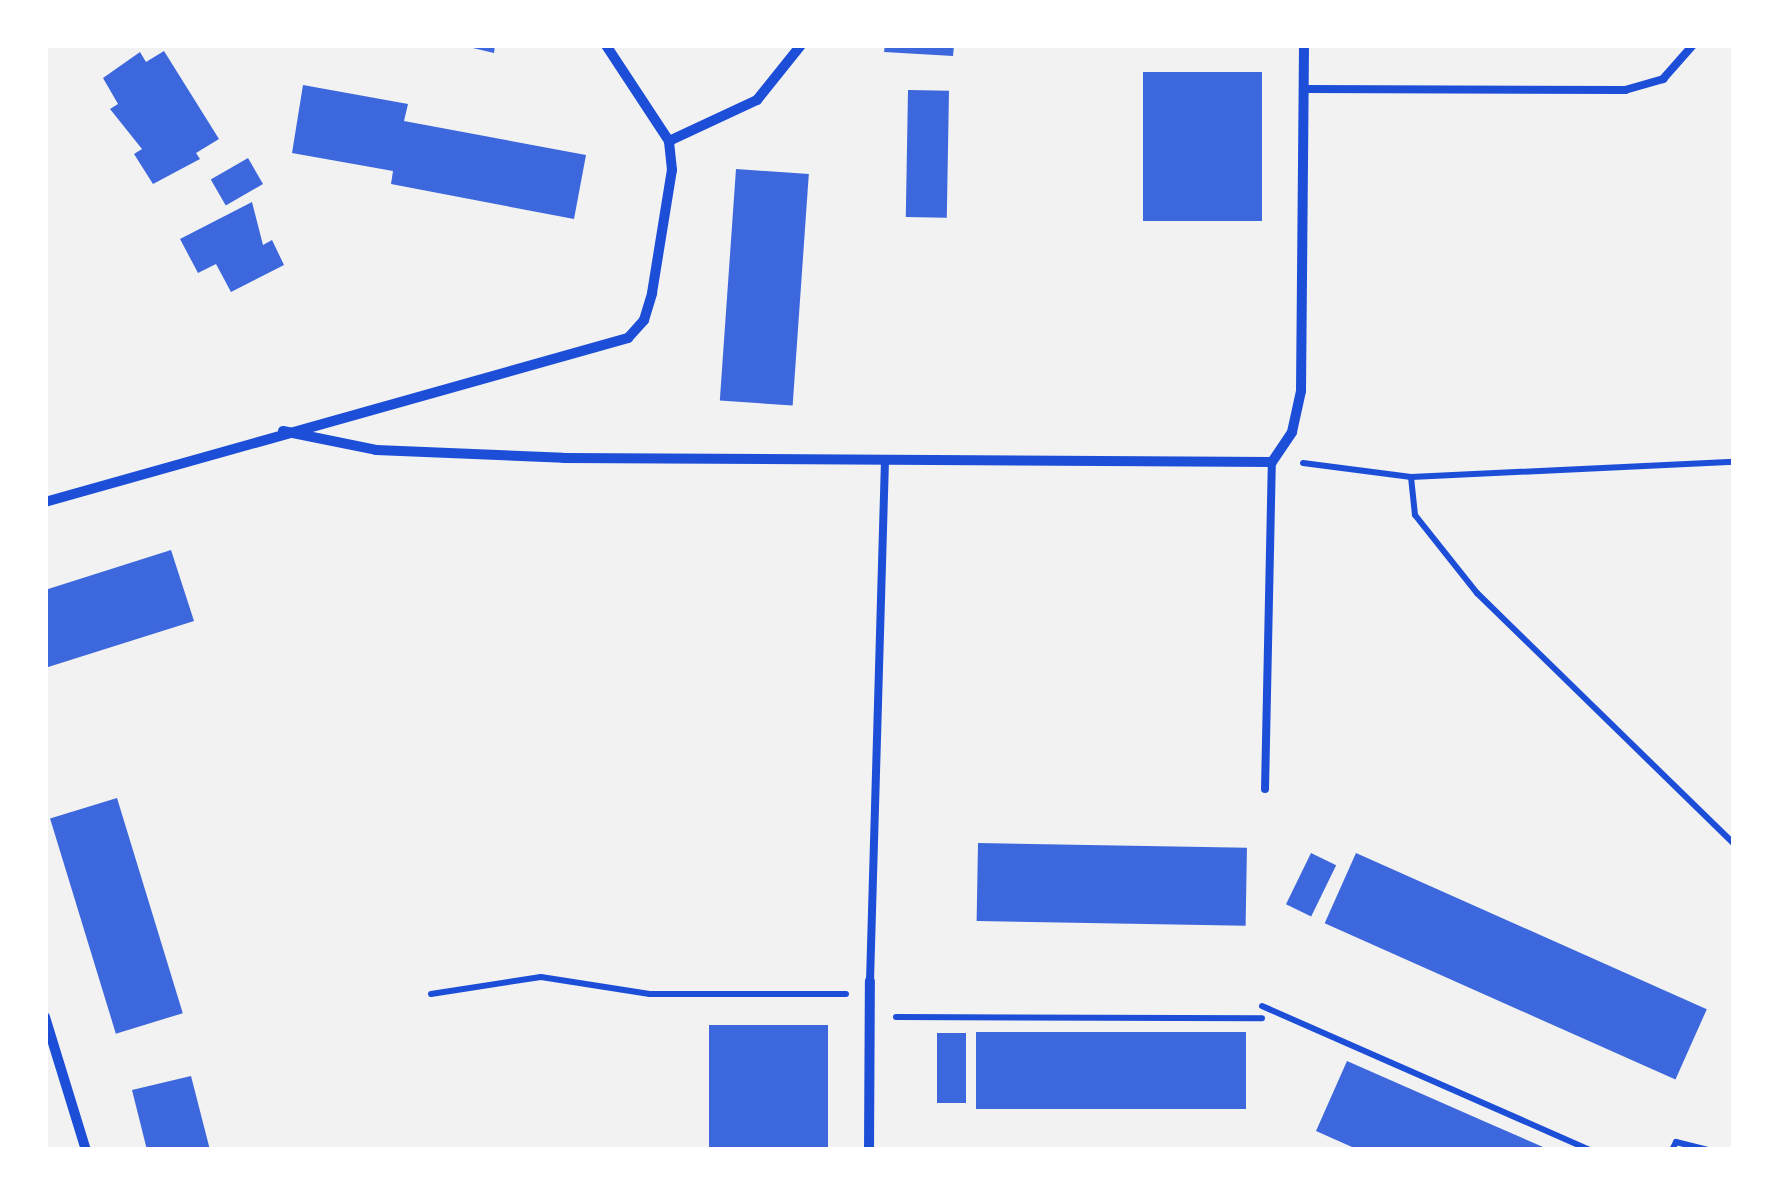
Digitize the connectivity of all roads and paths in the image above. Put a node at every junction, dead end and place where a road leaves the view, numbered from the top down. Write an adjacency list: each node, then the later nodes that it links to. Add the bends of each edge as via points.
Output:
1 (606, 45): 6 (street)
2 (802, 45): 6 (street, via 757,100)
3 (1304, 45): 5 (street)
4 (1693, 45): 5 (lane, via 1663,79 1625,90)
5 (1304, 89): 9 (street, via 1301,391 1292,432)
6 (669, 142): 7 (street, via 672,170 652,293 644,320 628,338)
7 (283, 431): 8 (street, via 395,451); 12 (street)
8 (885, 460): 9 (street); 15 (lane)
9 (1272, 462): 11 (path); 13 (lane)
10 (1734, 462): 11 (path)
11 (1411, 477): 14 (path, via 1414,515 1477,593)
12 (45, 502)
13 (1265, 790)
14 (1734, 844)
15 (870, 981): 17 (street)
16 (431, 994): 17 (path, via 541,977 650,994)
17 (870, 994): 20 (street)
18 (1262, 1006): 24 (path)
19 (45, 1017): 22 (street)
20 (870, 1017): 21 (path); 23 (street)
21 (1262, 1018)
22 (86, 1150)
23 (869, 1150)
24 (1590, 1150)
25 (1672, 1150): 26 (path, via 1676,1142)
26 (1707, 1150)

